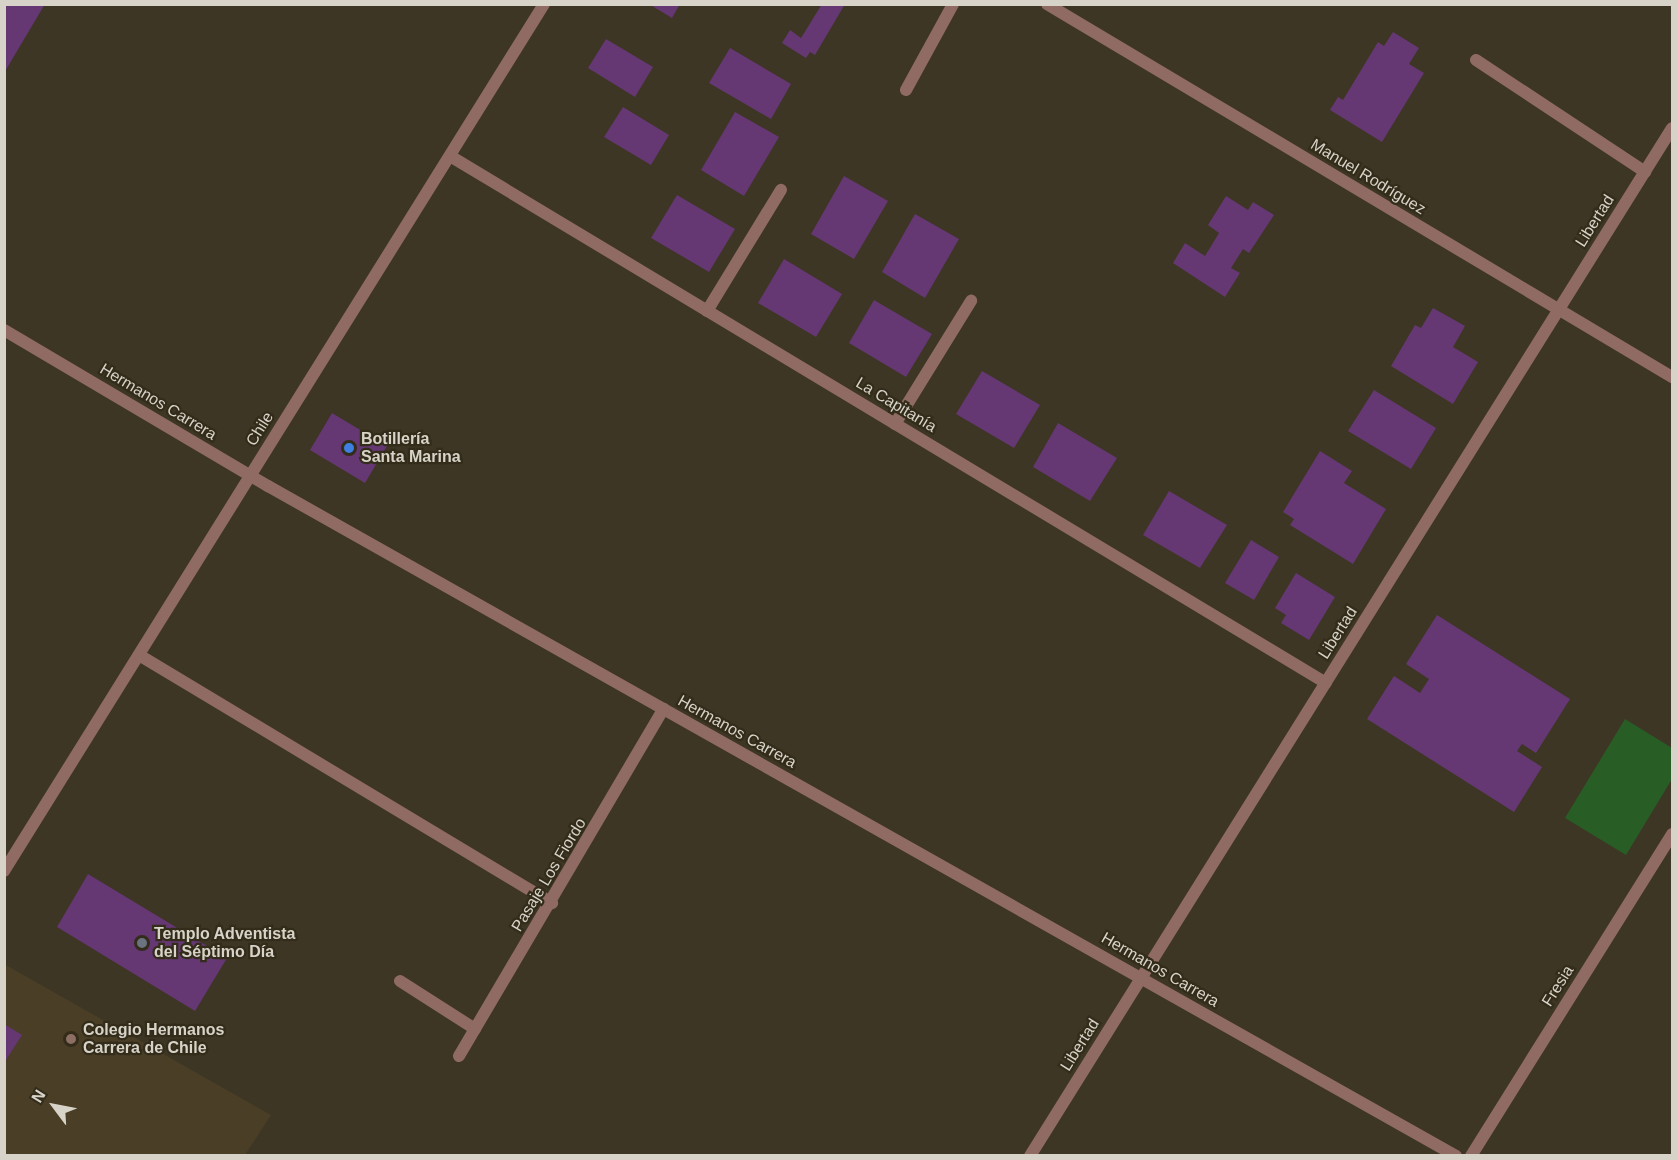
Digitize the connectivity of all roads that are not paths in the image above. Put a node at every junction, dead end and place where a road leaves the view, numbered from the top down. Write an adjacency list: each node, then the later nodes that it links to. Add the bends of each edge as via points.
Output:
1 (544, 4): 7 (street, Chile)
2 (954, 4): 5 (street)
3 (1047, 4): 11 (street, Manuel Rodríguez)
4 (1476, 60): 8 (street)
5 (906, 90)
6 (1672, 128): 8 (street, Libertad)
7 (450, 156): 12 (street, La Capitanía); 16 (street, Chile)
8 (1645, 172): 11 (street, Libertad)
9 (781, 190): 12 (street)
10 (971, 301): 15 (street)
11 (1559, 310): 14 (street, Manuel Rodríguez); 18 (street, Libertad)
12 (707, 311): 15 (street, La Capitanía)
13 (4, 330): 16 (street, Hermanos Carrera)
14 (1672, 377)
15 (895, 424): 18 (street, La Capitanía)
16 (250, 475): 17 (street, Chile); 19 (street, Hermanos Carrera)
17 (140, 655): 21 (street, Chile); 22 (street)
18 (1326, 682): 23 (street, Libertad)
19 (663, 709): 22 (street, Pasaje Los Fiordo); 23 (street, Hermanos Carrera)
20 (1672, 834): 29 (street, Fresia)
21 (4, 871)
22 (552, 903): 25 (street, Pasaje Los Fiordo)
23 (1141, 978): 27 (street, Libertad); 28 (street, Hermanos Carrera)
24 (400, 981): 25 (street)
25 (475, 1029): 26 (street, Pasaje Los Fiordo)
26 (459, 1056)
27 (1030, 1155)
28 (1456, 1155)
29 (1471, 1155)

